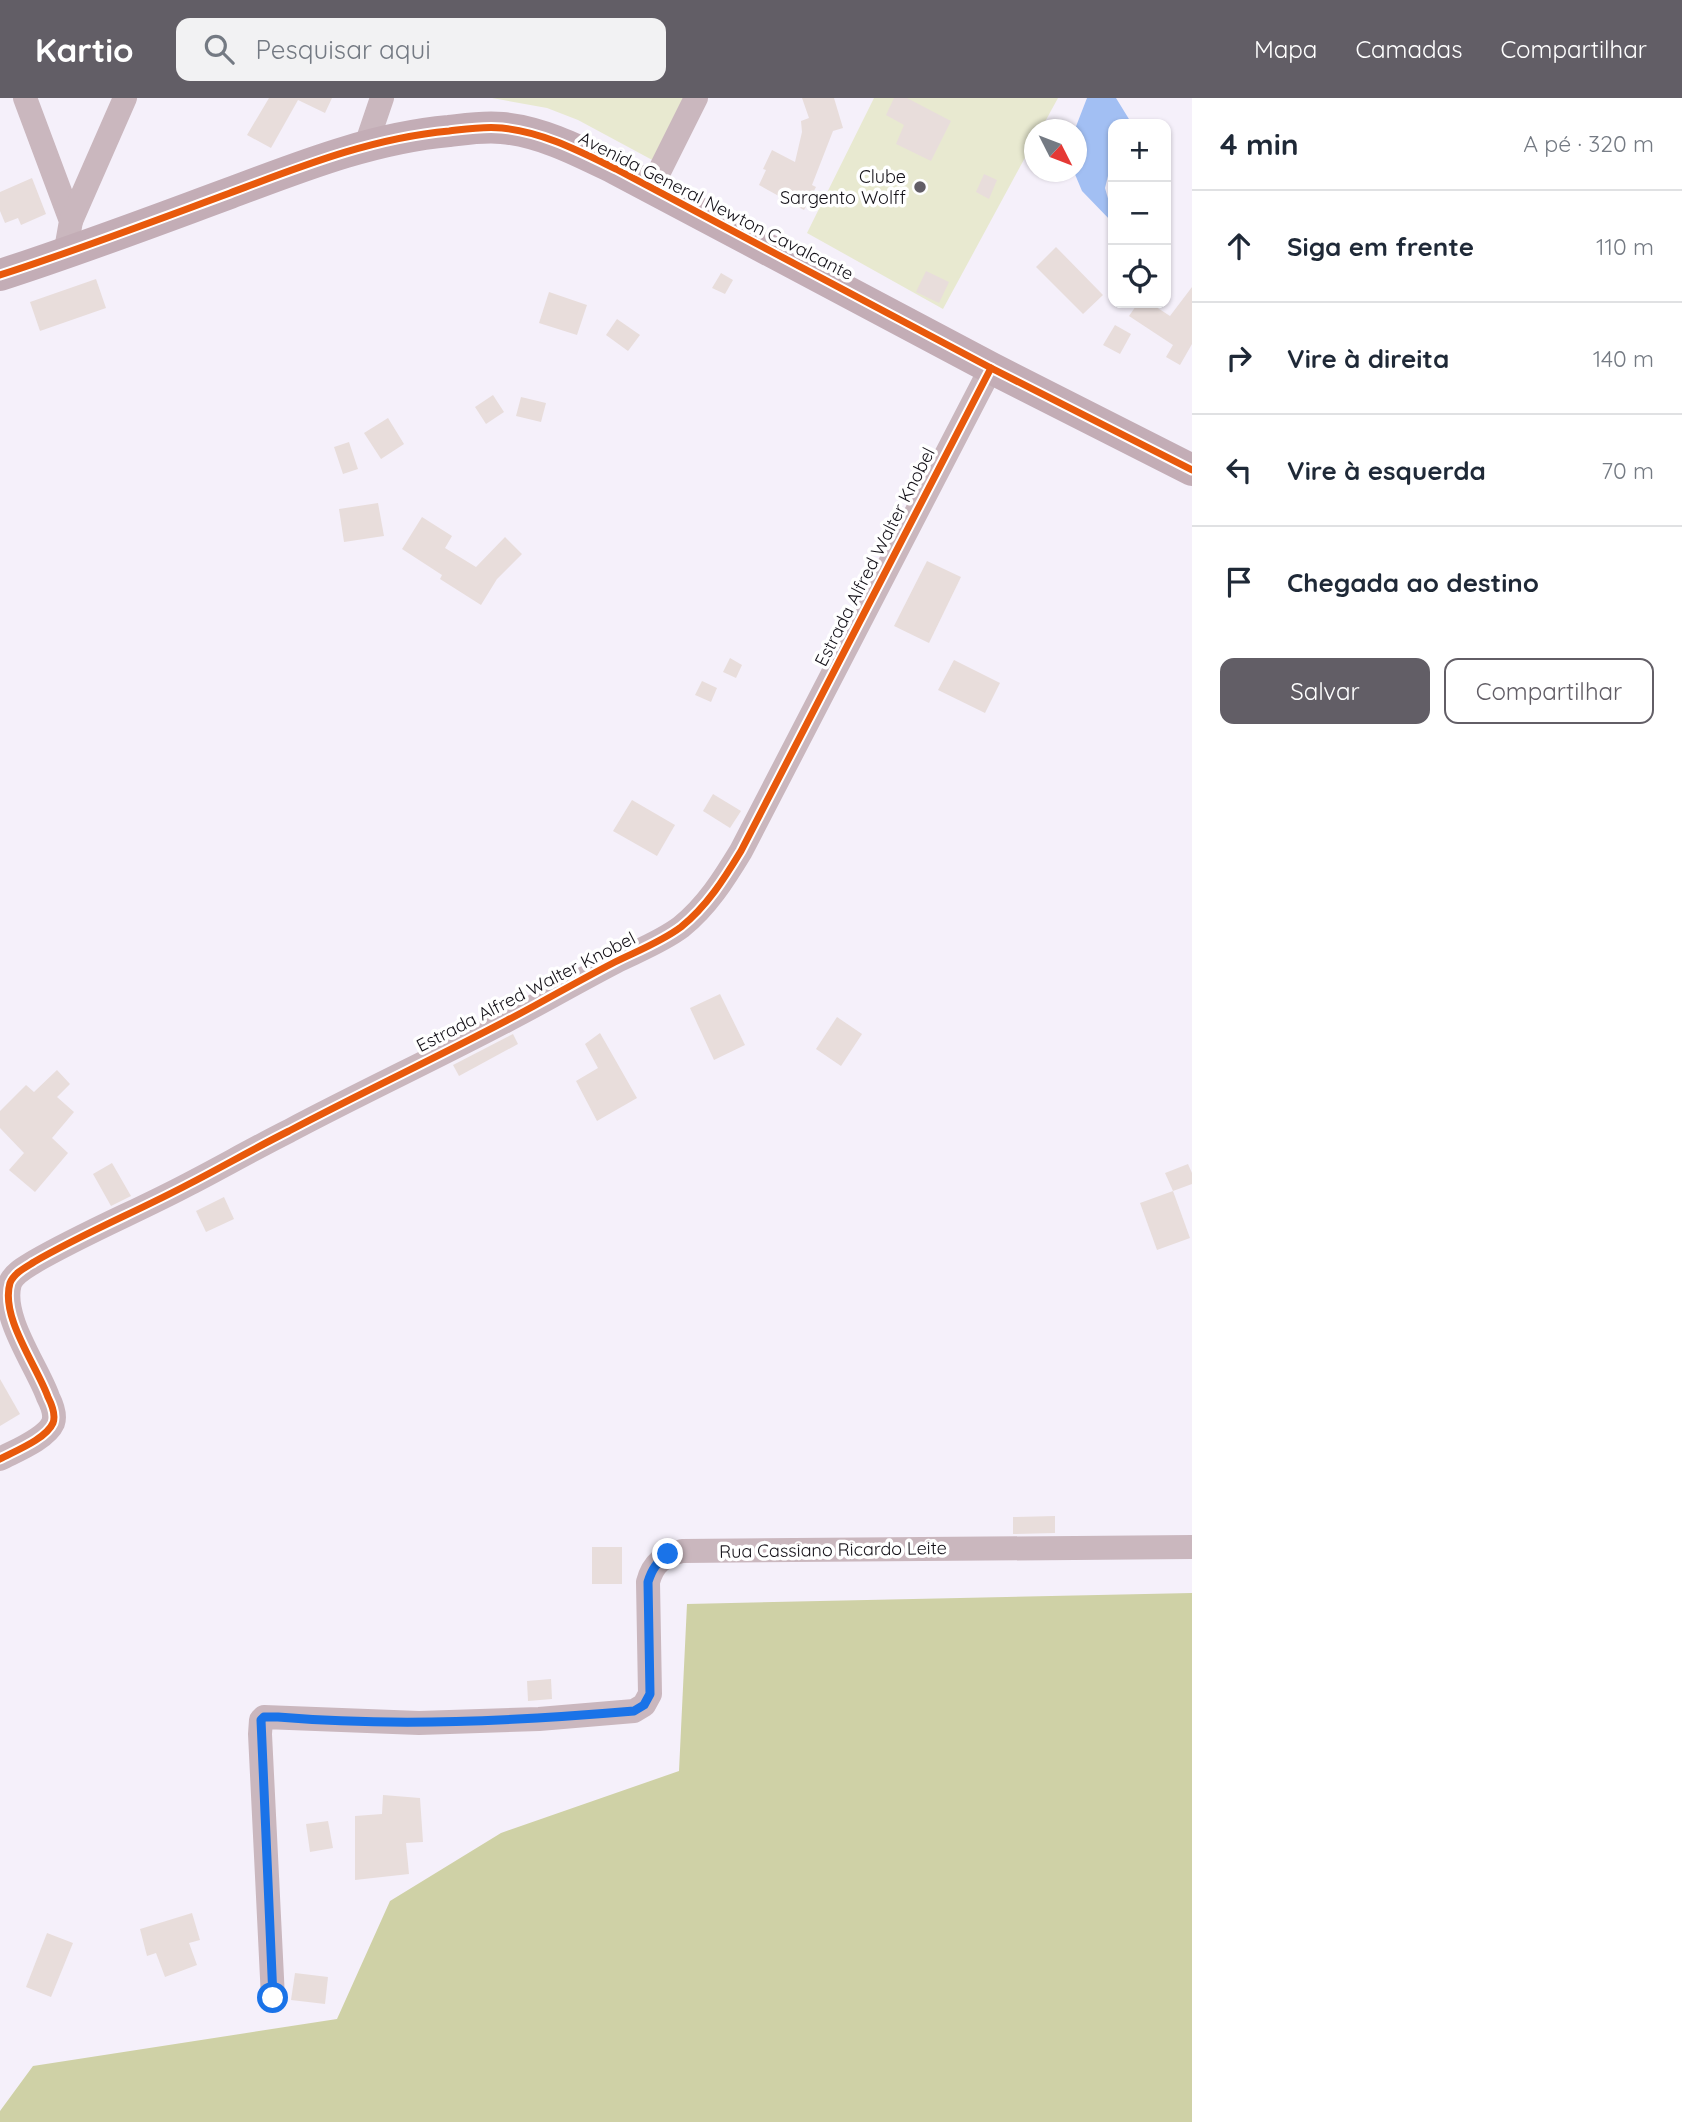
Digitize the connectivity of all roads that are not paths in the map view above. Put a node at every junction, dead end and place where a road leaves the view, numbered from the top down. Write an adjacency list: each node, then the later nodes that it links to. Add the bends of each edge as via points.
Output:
1 (25, 98): 7 (street)
2 (125, 98): 7 (street)
3 (382, 98): 5 (street)
4 (696, 98): 6 (street)
5 (366, 145): 6 (main road, Avenida General Newton Cavalcante, via 433,132 501,128 557,142); 8 (main road, Avenida General Newton Cavalcante)
6 (651, 188): 10 (main road, Avenida General Newton Cavalcante)
7 (71, 221): 8 (street)
8 (65, 255): 9 (main road, Avenida General Newton Cavalcante)
9 (0, 275)
10 (991, 368): 11 (main road, Avenida General Newton Cavalcante); 12 (street, Estrada Alfred Walter Knobel, via 741,851 703,906 652,945 59,1248 16,1275 8,1290 8,1312 47,1392 54,1422 32,1443)
11 (1192, 470)
12 (0, 1459)
13 (1192, 1546): 14 (street, Rua Cassiano Ricardo Leite, via 682,1551 668,1554 651,1571 650,1694 634,1711 419,1723 264,1717 260,1726)
14 (273, 1998)

